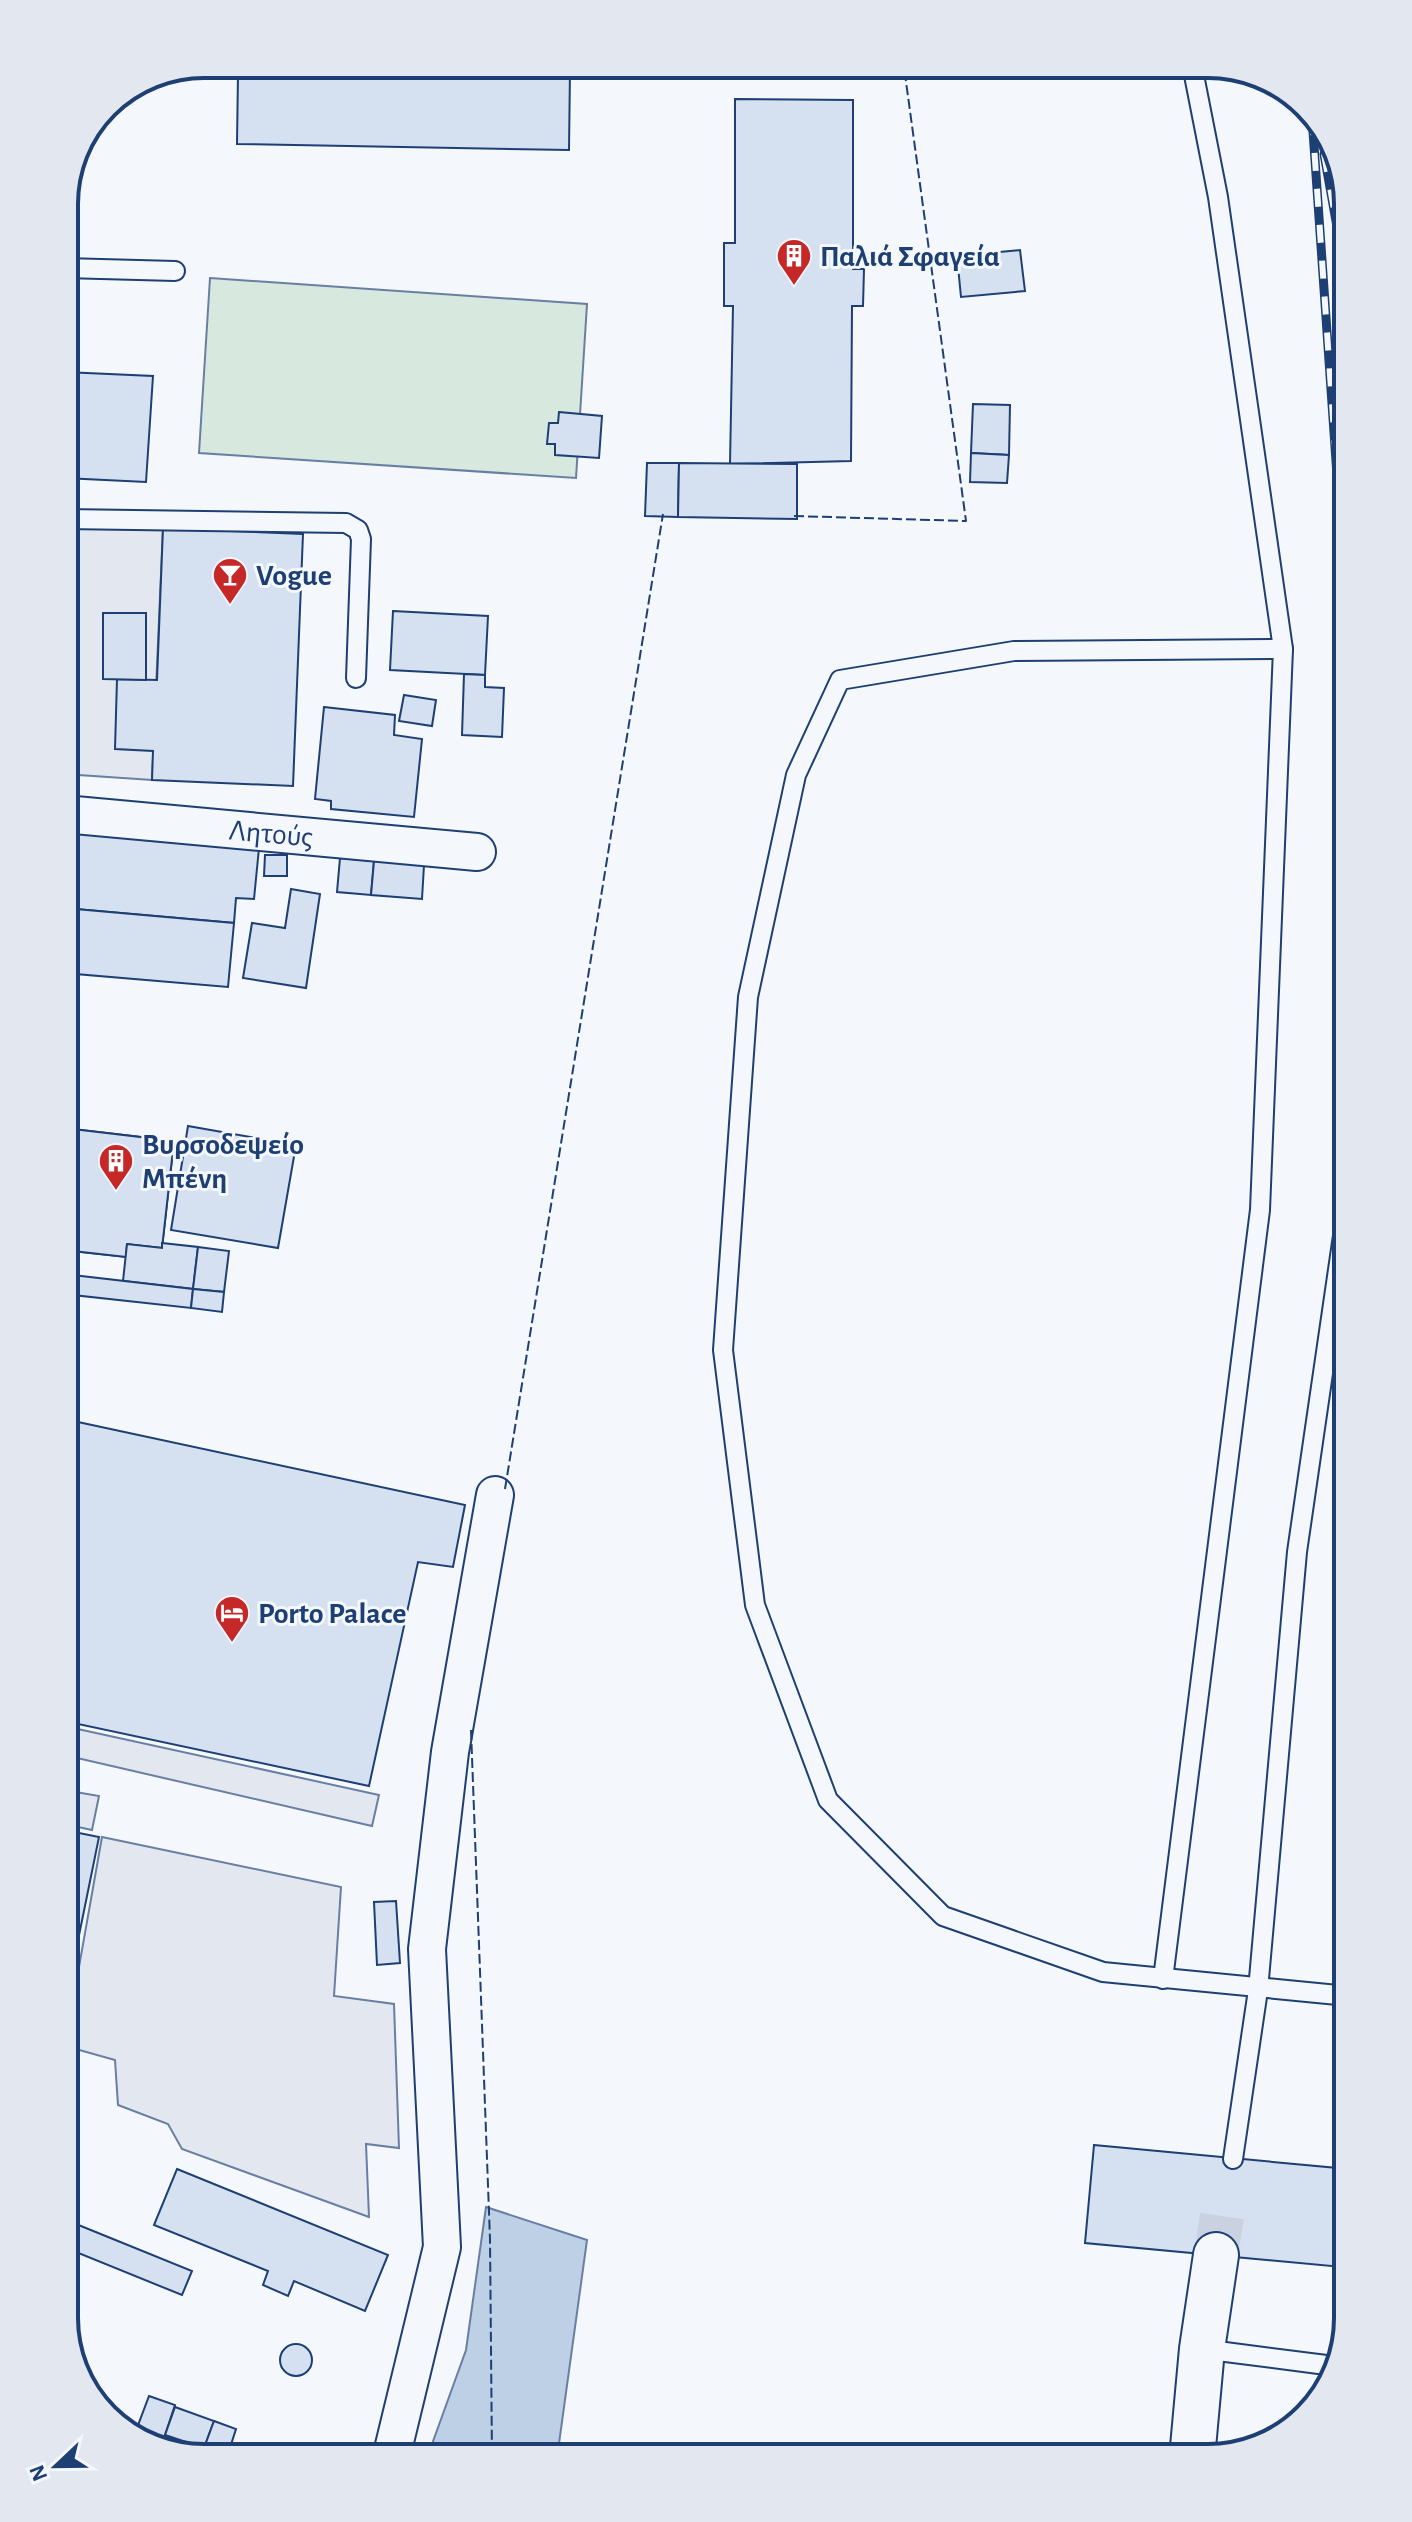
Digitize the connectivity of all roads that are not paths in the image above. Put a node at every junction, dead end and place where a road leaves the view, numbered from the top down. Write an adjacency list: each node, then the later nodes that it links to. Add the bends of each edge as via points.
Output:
1 (1195, 78): 5 (lane, via 1218,197)
2 (78, 268): 3 (lane)
3 (175, 271)
4 (78, 519): 6 (lane, via 346,523 361,539)
5 (1283, 649): 11 (lane, via 1260,1210); 11 (lane, via 1014,651 840,680 796,775 748,997 723,1350 755,1605 828,1800 943,1916 1103,1972)
6 (356, 678)
7 (78, 815): 8 (street, Λητούς)
8 (477, 852)
9 (1334, 1297): 12 (lane, via 1297,1552)
10 (495, 1495): 18 (street, via 450,1752 427,1949 442,2247)
11 (1163, 1979): 12 (lane)
12 (1258, 1990): 13 (lane); 14 (lane)
13 (1334, 1995)
14 (1233, 2159)
15 (1216, 2255): 16 (street)
16 (1202, 2349): 17 (lane); 19 (street)
17 (1325, 2365)
18 (396, 2444)
19 (1193, 2444)

